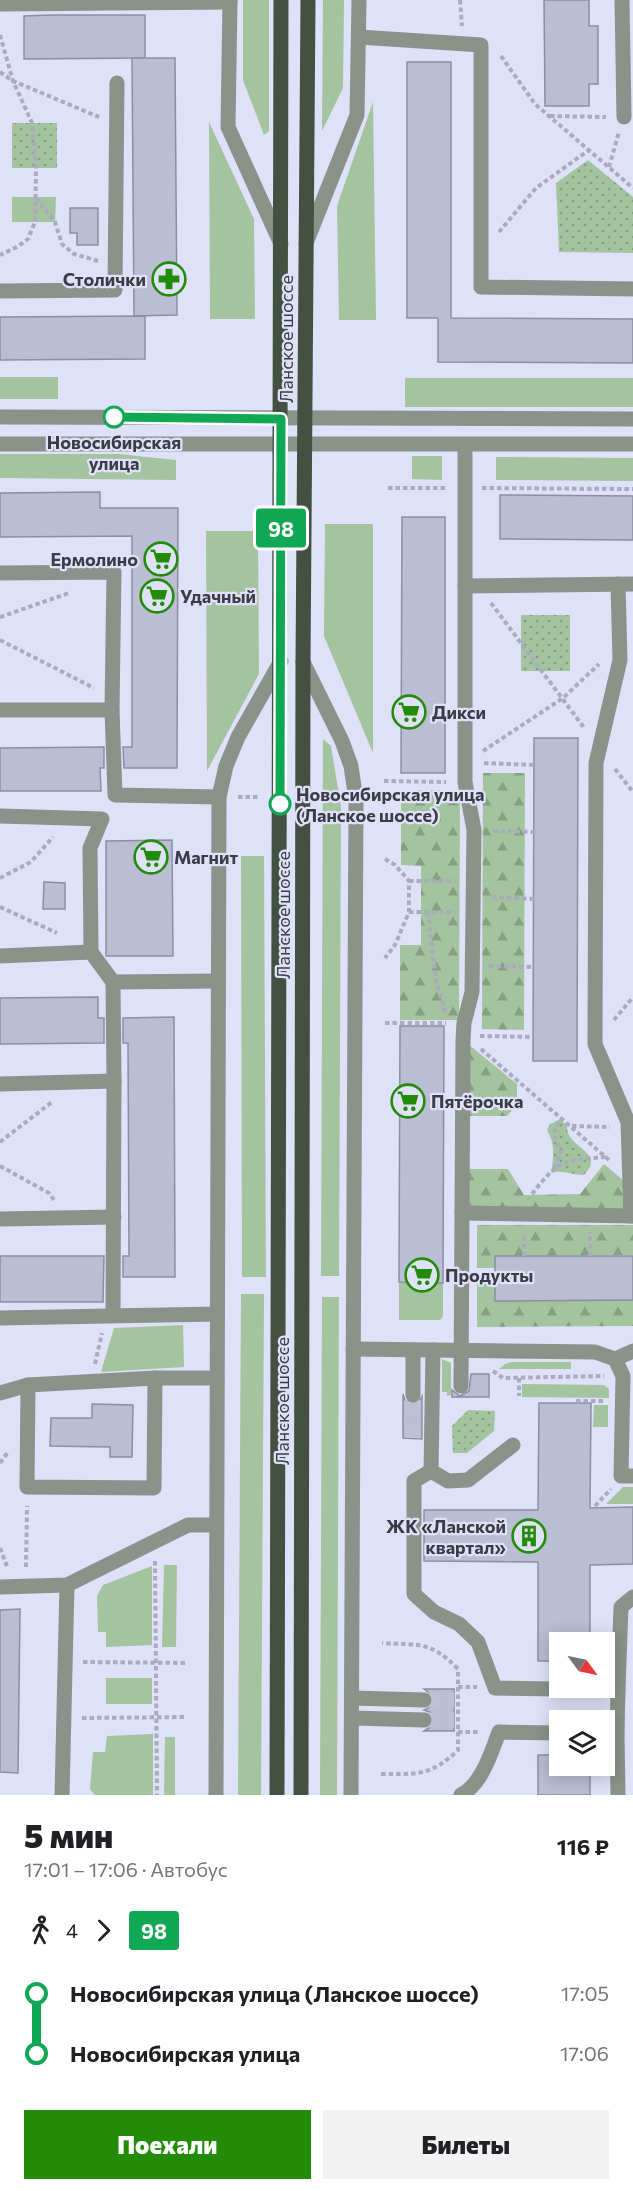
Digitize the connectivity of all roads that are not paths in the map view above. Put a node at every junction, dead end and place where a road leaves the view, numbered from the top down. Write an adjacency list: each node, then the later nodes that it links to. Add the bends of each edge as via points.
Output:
1 (281, 0): 12 (main road, Ланское шоссе)
2 (308, 0): 11 (main road, Ланское шоссе)
3 (359, 0): 7 (street)
4 (622, 0): 8 (street)
5 (230, 1): 6 (street); 12 (street, via 228,127)
6 (0, 4)
7 (359, 37): 11 (street, via 357,114); 13 (street, via 481,45 481,287)
8 (628, 55): 10 (street)
9 (117, 83): 14 (street, via 116,290)
10 (624, 117)
11 (306, 243): 17 (main road, Ланское шоссе)
12 (282, 245): 16 (main road, Ланское шоссе)
13 (633, 289)
14 (0, 291)
15 (0, 417): 16 (street)
16 (281, 419): 17 (street); 22 (main road, Ланское шоссе)
17 (305, 419): 18 (street); 23 (main road, Ланское шоссе)
18 (633, 419)
19 (0, 444): 22 (street)
20 (633, 444): 21 (street)
21 (465, 445): 23 (street); 26 (street)
22 (281, 446): 23 (street); 27 (main road, Ланское шоссе)
23 (305, 446): 28 (main road, Ланское шоссе)
24 (0, 573): 29 (street, via 114,572)
25 (625, 584): 26 (street); 42 (street, via 620,660 596,763 595,1044 628,1122)
26 (471, 586): 41 (street, via 465,782 474,830 473,965)
27 (280, 661): 32 (street, via 238,737); 77 (main road, Ланское шоссе)
28 (303, 662): 48 (street, via 342,741 356,800); 78 (main road, Ланское шоссе)
29 (112, 705): 30 (street); 31 (street)
30 (0, 710)
31 (115, 795): 32 (street); 34 (street)
32 (219, 797): 37 (street)
33 (0, 816): 34 (street)
34 (102, 819): 35 (street, via 90,848)
35 (91, 952): 36 (street); 38 (street)
36 (0, 957)
37 (218, 981): 38 (street); 45 (street)
38 (113, 982): 39 (street)
39 (114, 1082): 40 (street); 43 (street)
40 (0, 1084)
41 (462, 1213): 42 (street); 51 (street)
42 (632, 1216)
43 (114, 1217): 44 (street); 46 (street)
44 (0, 1219)
45 (217, 1314): 46 (street); 55 (street)
46 (113, 1315): 47 (street)
47 (0, 1318)
48 (354, 1349): 49 (street); 68 (street)
49 (413, 1350): 50 (street); 59 (street)
50 (433, 1350): 51 (street); 61 (street)
51 (461, 1350): 53 (street, via 595,1352); 57 (street)
52 (633, 1351): 53 (street)
53 (615, 1359): 62 (street, via 622,1376 621,1476)
54 (155, 1378): 55 (street); 56 (street); 56 (street, via 154,1488 27,1487)
55 (217, 1378): 63 (street)
56 (28, 1385): 58 (street)
57 (461, 1386)
58 (0, 1393)
59 (413, 1395)
60 (513, 1445): 61 (street, via 468,1480 448,1480)
61 (431, 1471): 67 (street, via 414,1481 414,1593 478,1642 495,1688)
62 (633, 1476)
63 (216, 1525): 64 (street, via 188,1525); 76 (street)
64 (68, 1585): 65 (street); 75 (street)
65 (0, 1587)
66 (633, 1597): 67 (street, via 621,1607)
67 (618, 1690): 70 (street)
68 (352, 1698): 69 (street); 71 (street)
69 (424, 1700)
70 (615, 1710)
71 (352, 1718): 72 (street); 79 (street)
72 (424, 1720)
73 (549, 1733): 80 (street, via 499,1732 485,1767)
74 (615, 1769): 81 (street)
75 (62, 1795)
76 (216, 1795)
77 (277, 1795)
78 (301, 1795)
79 (351, 1795)
80 (461, 1795)
81 (618, 1795)

